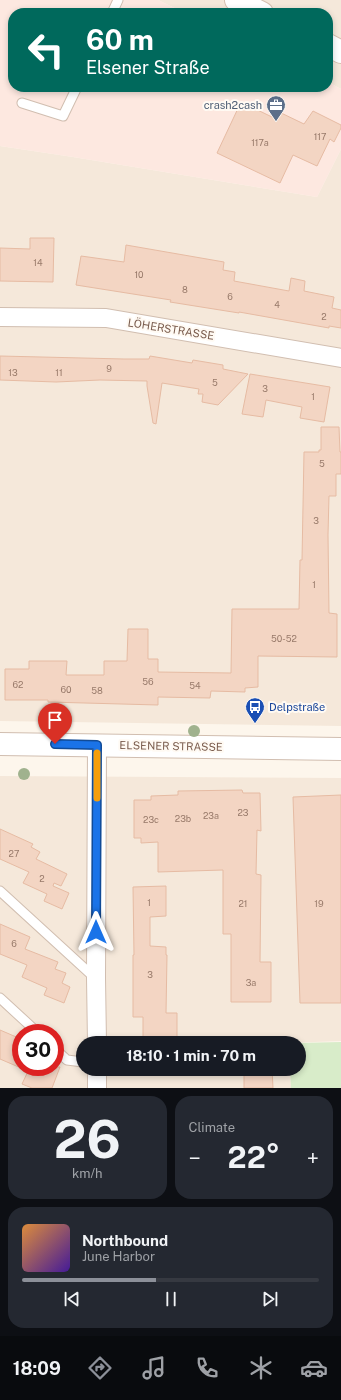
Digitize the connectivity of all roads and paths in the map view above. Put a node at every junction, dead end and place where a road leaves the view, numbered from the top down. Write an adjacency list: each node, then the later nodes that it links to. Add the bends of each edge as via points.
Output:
1 (236, 0): 2 (street)
2 (252, 8)
3 (75, 92): 4 (lane, via 63,116)
4 (22, 103)
5 (0, 317): 6 (street, LÖHERSTRASSE, via 106,318)
6 (341, 358)
7 (0, 744): 8 (street, ELSENER STRASSE)
8 (97, 745): 9 (street, ELSENER STRASSE); 11 (street)
9 (341, 749)
10 (0, 891): 11 (lane)
11 (96, 978): 14 (street)
12 (0, 998): 13 (lane)
13 (28, 1024)
14 (97, 1036)
15 (64, 1056): 16 (lane)
16 (76, 1061)
17 (97, 1076): 18 (street)
18 (97, 1088)

